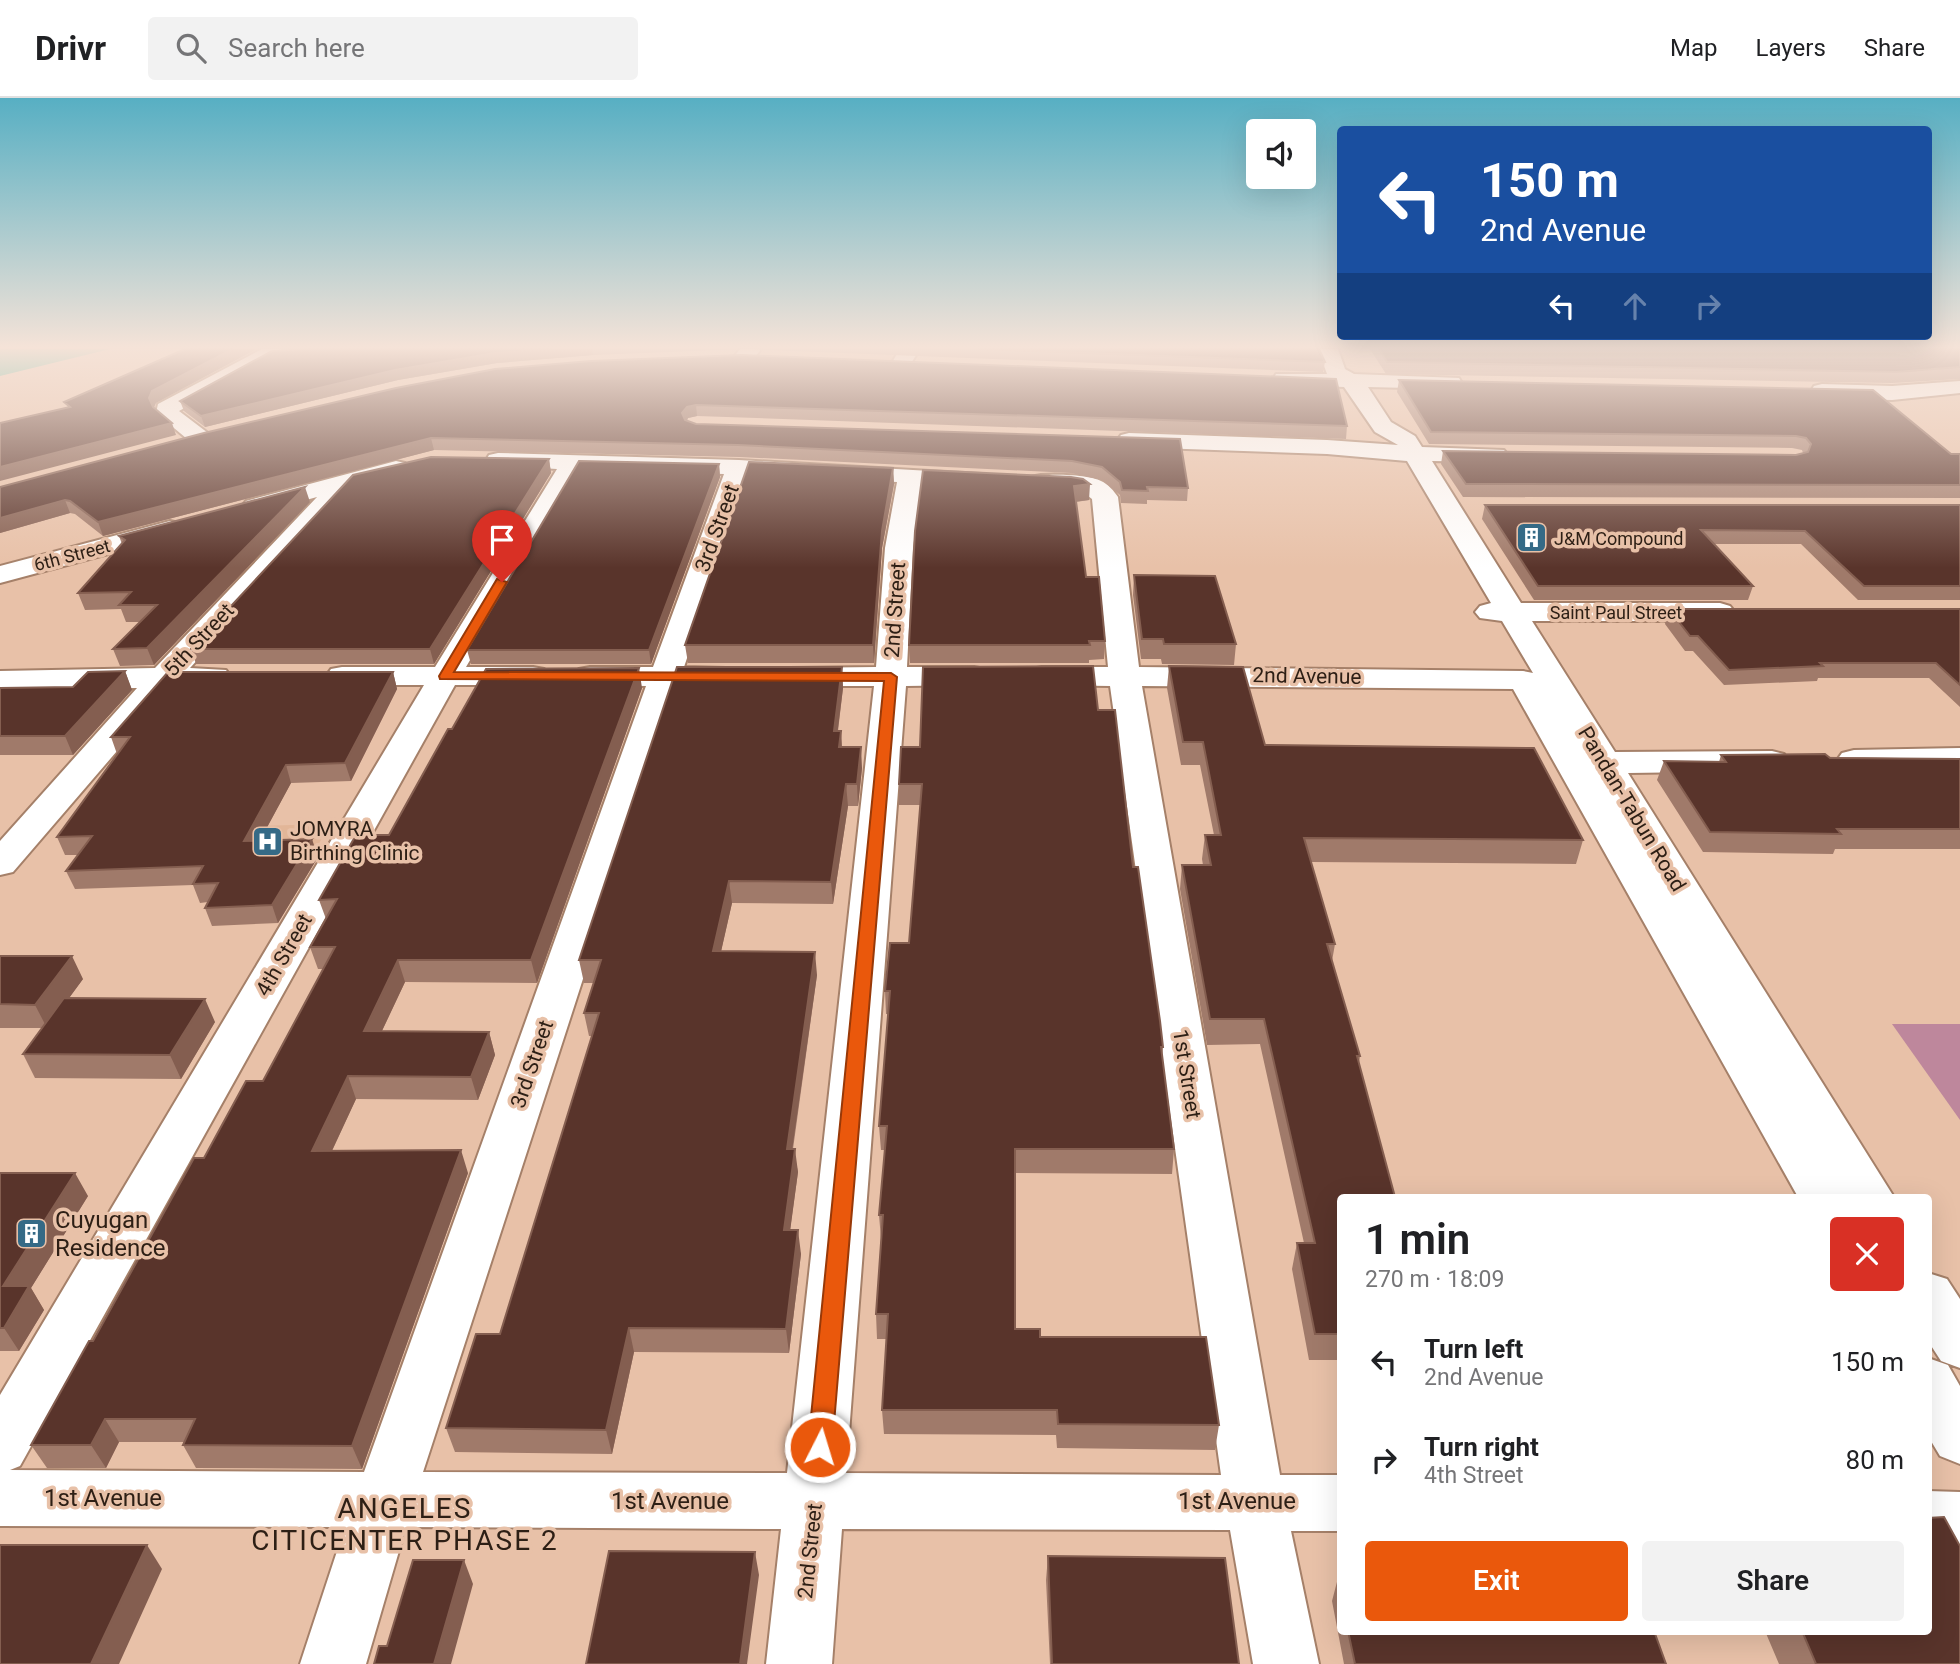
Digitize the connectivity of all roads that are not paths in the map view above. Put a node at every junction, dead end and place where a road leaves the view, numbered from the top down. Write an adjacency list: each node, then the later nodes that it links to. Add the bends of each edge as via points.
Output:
1 (178, 422): 4 (street)
2 (1384, 422): 7 (street, Pandan-Tabun Road)
3 (223, 432): 4 (street)
4 (200, 438): 6 (street)
5 (1107, 439): 7 (street)
6 (175, 445)
7 (1396, 446): 8 (street); 18 (street, Pandan-Tabun Road, via 1448,508)
8 (1512, 455)
9 (475, 460): 11 (street)
10 (415, 464): 14 (street)
11 (572, 464): 12 (street); 22 (street, 4th Street)
12 (739, 467): 13 (street); 25 (street, 3rd Street)
13 (910, 476): 20 (street, 1st Street, via 1093,486 1105,497); 26 (street, 2nd Street)
14 (346, 481): 15 (street); 23 (street, 5th Street)
15 (231, 512)
16 (192, 523): 17 (street, 6th Street)
17 (0, 575)
18 (1497, 612): 19 (street, Saint Paul Street); 28 (street, Pandan-Tabun Road); 30 (street, Pandan-Tabun Road)
19 (1742, 612)
20 (1124, 675): 26 (street, 2nd Avenue); 28 (street, 2nd Avenue); 41 (street, 1st Street)
21 (311, 676): 22 (street, 2nd Avenue)
22 (445, 676): 25 (street, 2nd Avenue); 38 (street, 4th Street)
23 (164, 677): 24 (street); 27 (street); 31 (street, 5th Street)
24 (244, 677)
25 (664, 677): 26 (street, 2nd Avenue); 40 (street, 3rd Street)
26 (891, 677): 42 (street, 2nd Street)
27 (0, 680)
28 (1522, 680): 30 (street, Pandan-Tabun Road)
29 (1960, 758): 30 (street)
30 (1588, 763): 32 (street, Pandan-Tabun Road); 33 (street, Pandan-Tabun Road)
31 (0, 864)
32 (1821, 1194)
33 (1867, 1194)
34 (1932, 1300): 35 (street)
35 (1960, 1345)
36 (1932, 1389): 37 (street)
37 (1960, 1438)
38 (0, 1448)
39 (0, 1498): 40 (street, 1st Avenue)
40 (384, 1499): 42 (street, 1st Avenue); 46 (street, 3rd Street)
41 (1255, 1501): 42 (street, 1st Avenue); 43 (street, 1st Avenue); 48 (street, 1st Street)
42 (815, 1502): 47 (street, 2nd Street)
43 (1337, 1503)
44 (1932, 1519): 45 (street)
45 (1960, 1520)
46 (333, 1664)
47 (799, 1664)
48 (1286, 1664)

